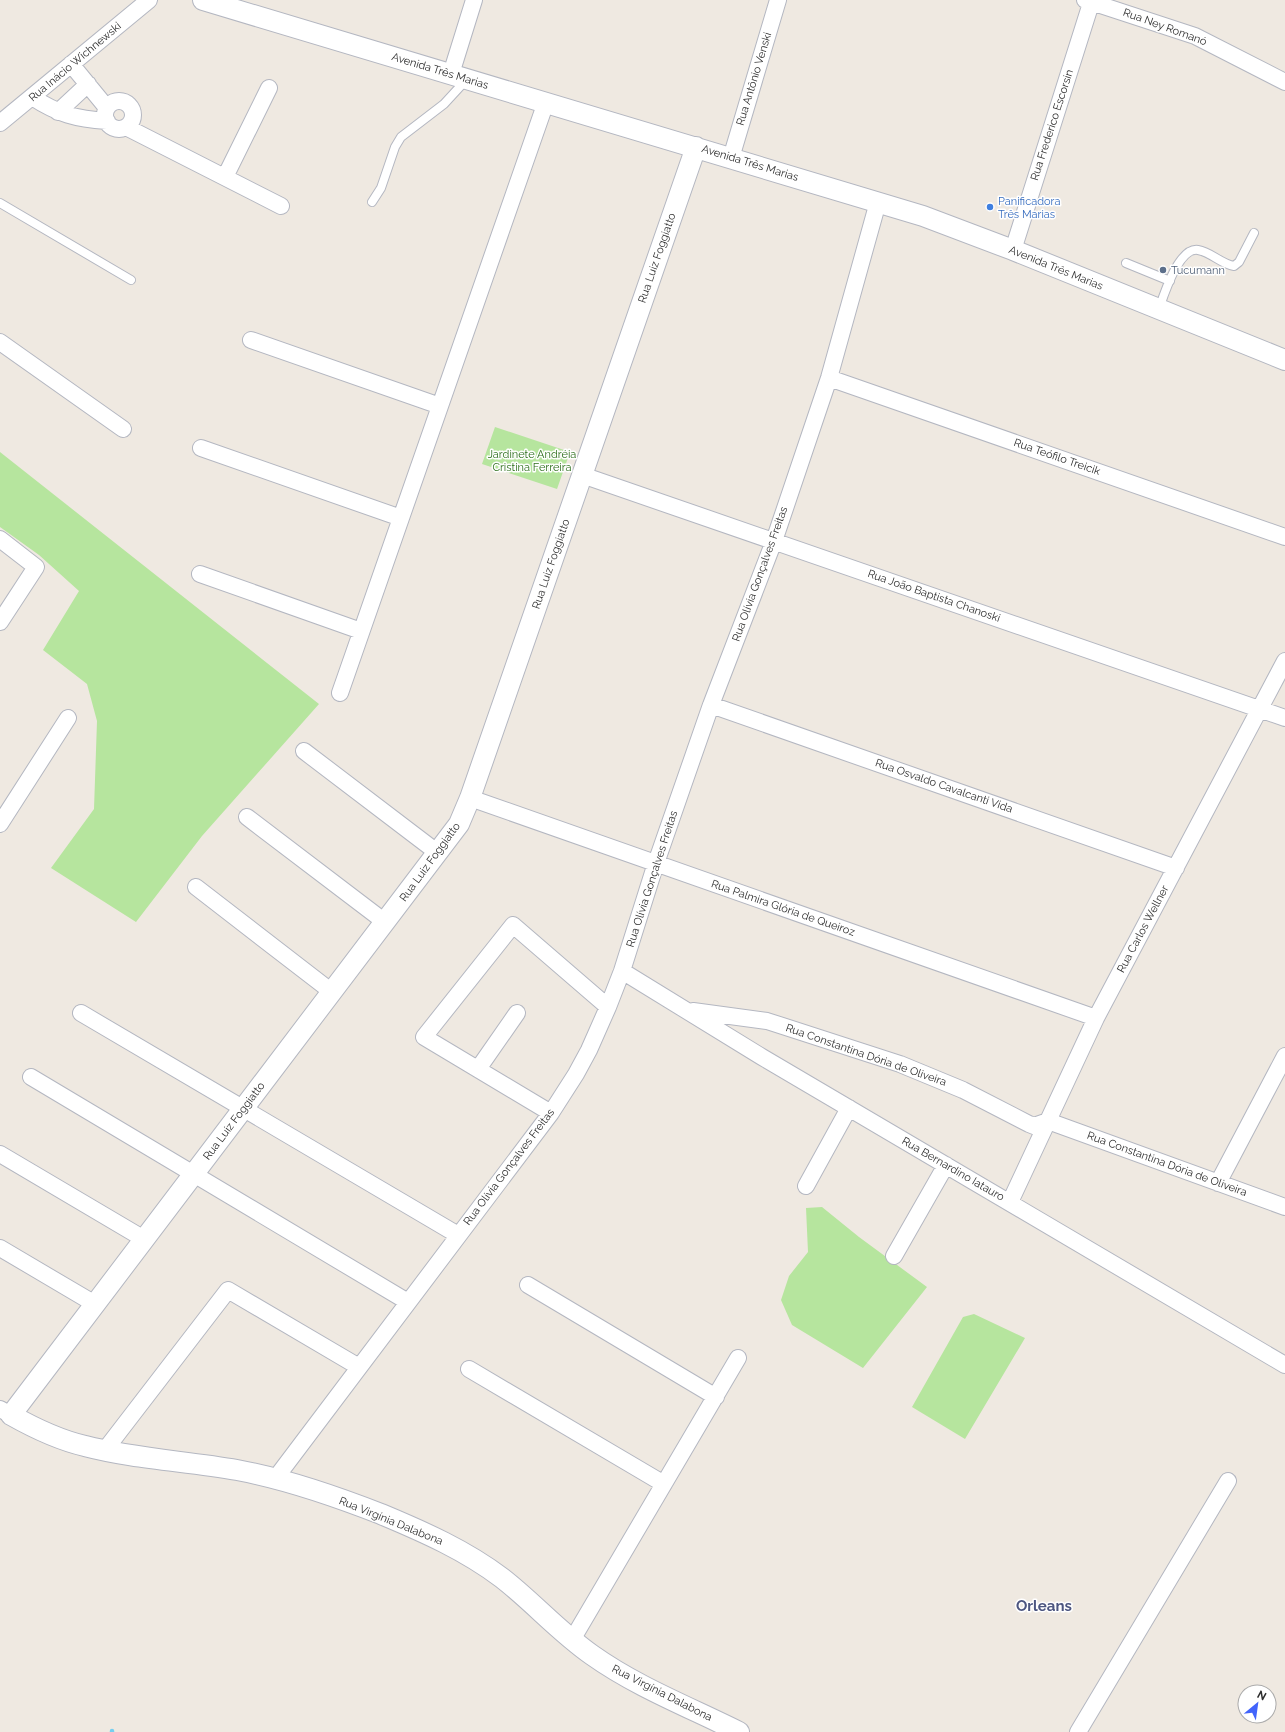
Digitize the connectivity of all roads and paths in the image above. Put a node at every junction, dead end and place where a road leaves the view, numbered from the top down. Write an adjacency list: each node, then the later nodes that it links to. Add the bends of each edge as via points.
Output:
1 (149, 0): 6 (street, Rua Inácio Wichnewski)
2 (203, 0): 7 (street, Avenida Três Marias)
3 (474, 0): 7 (street)
4 (778, 0): 18 (street, Rua Antônio Venski)
5 (1090, 1): 8 (street, Rua Ney Romanó, via 1195,36); 25 (street, Rua Frederico Escorsin)
6 (71, 64): 9 (street); 11 (street, Rua Inácio Wichnewski)
7 (459, 76): 12 (street, Avenida Três Marias); 20 (lane, via 444,104 401,137 381,188)
8 (1285, 82)
9 (88, 84): 13 (street); 14 (street)
10 (269, 88): 19 (street)
11 (32, 97): 13 (street); 15 (street, Rua Inácio Wichnewski)
12 (546, 102): 17 (street, Avenida Três Marias); 34 (street)
13 (58, 112): 14 (street, via 76,118)
14 (107, 115): 16 (street, via 116,128); 16 (street, via 116,101 127,103 133,112 133,118)
15 (0, 123)
16 (126, 127): 19 (street)
17 (696, 147): 18 (street, Avenida Três Marias); 37 (street, Rua Luiz Foggiatto)
18 (731, 158): 21 (street, Avenida Três Marias)
19 (225, 177): 23 (street)
20 (372, 202)
21 (878, 202): 25 (street, Avenida Três Marias, via 930,218); 33 (street, Rua Olívia Gonçalves Freitas)
22 (0, 203): 27 (lane)
23 (282, 206)
24 (1254, 233): 28 (lane, via 1239,262 1234,266 1197,250 1189,251 1183,256)
25 (1013, 250): 29 (street, Avenida Três Marias)
26 (1126, 263): 28 (lane)
27 (131, 280)
28 (1170, 281): 29 (lane)
29 (1158, 309): 32 (street, Avenida Três Marias)
30 (251, 340): 34 (street)
31 (0, 342): 35 (street)
32 (1285, 360)
33 (828, 378): 39 (street, Rua Teófilo Treicik); 41 (street, Rua Olívia Gonçalves Freitas)
34 (440, 406): 38 (street)
35 (123, 429)
36 (201, 448): 38 (street)
37 (582, 474): 41 (street, Rua João Baptista Chanoski); 52 (street, Rua Luiz Foggiatto)
38 (401, 518): 44 (street)
39 (1285, 537)
40 (0, 539): 43 (street, via 36,567)
41 (774, 541): 47 (street, Rua Olívia Gonçalves Freitas); 48 (street, Rua João Baptista Chanoski)
42 (200, 574): 44 (street)
43 (0, 622)
44 (361, 631): 46 (street)
45 (1285, 661): 48 (street, Rua Carlos Wellner)
46 (340, 693)
47 (711, 705): 56 (street, Rua Olívia Gonçalves Freitas); 57 (street, Rua Osvaldo Cavalcanti Vida)
48 (1259, 709): 50 (street, Rua João Baptista Chanoski); 57 (street, Rua Carlos Wellner)
49 (68, 718): 54 (street)
50 (1285, 718)
51 (304, 750): 55 (street)
52 (470, 798): 55 (street, Rua Luiz Foggiatto, via 459,824); 56 (street, Rua Palmira Glória de Queiroz)
53 (247, 816): 59 (street)
54 (0, 824)
55 (438, 852): 59 (street, Rua Luiz Foggiatto)
56 (656, 863): 60 (street, Rua Olívia Gonçalves Freitas); 66 (street, Rua Palmira Glória de Queiroz)
57 (1176, 868): 66 (street, Rua Carlos Wellner)
58 (196, 888): 61 (street)
59 (385, 922): 61 (street, Rua Luiz Foggiatto)
60 (622, 971): 62 (street, Rua Olívia Gonçalves Freitas); 63 (street, Rua Bernardino Iatauro)
61 (332, 992): 71 (street, Rua Luiz Foggiatto)
62 (608, 1008): 68 (street, via 513,925 424,1037); 72 (street, Rua Olívia Gonçalves Freitas, via 576,1074)
63 (687, 1010): 70 (street, Rua Bernardino Iatauro); 73 (street, Rua Constantina Dória de Oliveira, via 742,1017 791,1028 938,1079 1034,1126)
64 (81, 1013): 71 (street)
65 (517, 1013): 68 (street)
66 (1096, 1018): 73 (street, Rua Carlos Wellner)
67 (1285, 1056): 77 (street)
68 (478, 1069): 72 (street)
69 (31, 1077): 76 (street)
70 (849, 1108): 75 (street, Rua Bernardino Iatauro); 78 (street)
71 (243, 1109): 76 (street, Rua Luiz Foggiatto); 81 (street)
72 (551, 1112): 81 (street, Rua Olívia Gonçalves Freitas)
73 (1048, 1121): 77 (street, Rua Constantina Dória de Oliveira); 79 (street, Rua Carlos Wellner)
74 (0, 1154): 82 (street)
75 (946, 1165): 79 (street, Rua Bernardino Iatauro); 84 (street)
76 (193, 1174): 82 (street, Rua Luiz Foggiatto); 86 (street)
77 (1218, 1183): 80 (street, Rua Constantina Dória de Oliveira)
78 (806, 1186)
79 (1010, 1202): 89 (street, Rua Bernardino Iatauro)
80 (1285, 1207)
81 (458, 1235): 86 (street, Rua Olívia Gonçalves Freitas)
82 (144, 1239): 87 (street, Rua Luiz Foggiatto)
83 (0, 1248): 87 (street)
84 (894, 1256)
85 (528, 1285): 92 (street)
86 (408, 1302): 90 (street, Rua Olívia Gonçalves Freitas)
87 (95, 1304): 93 (street, Rua Luiz Foggiatto)
88 (738, 1358): 92 (street)
89 (1285, 1365)
90 (358, 1367): 94 (street, via 228,1290); 95 (street, Rua Olívia Gonçalves Freitas)
91 (468, 1369): 97 (street)
92 (716, 1397): 97 (street)
93 (5, 1412): 94 (street, Rua Virgínia Dalabona, via 61,1438)
94 (104, 1450): 95 (street, Rua Virgínia Dalabona, via 237,1470)
95 (275, 1479): 98 (street, Rua Virgínia Dalabona, via 378,1513 460,1550 503,1579)
96 (1228, 1480): 100 (street)
97 (664, 1484): 98 (street)
98 (572, 1640): 99 (street, Rua Virgínia Dalabona, via 635,1682)
99 (739, 1732)
100 (1078, 1732)

